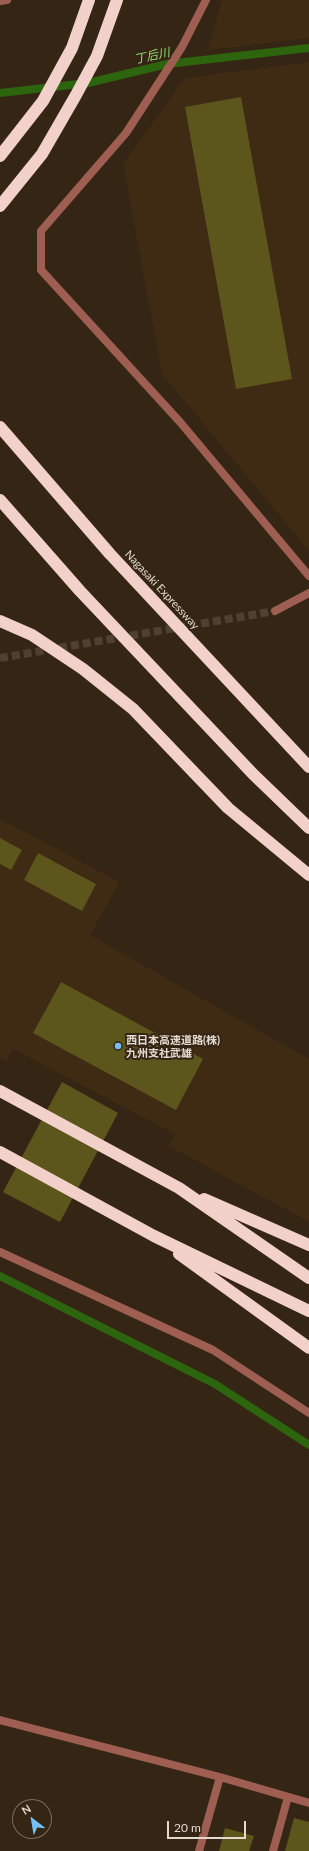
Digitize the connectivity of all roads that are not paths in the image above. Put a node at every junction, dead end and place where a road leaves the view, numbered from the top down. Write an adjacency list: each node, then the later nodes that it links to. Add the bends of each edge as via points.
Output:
1 (7, 0): 5 (street)
2 (89, 0): 6 (highway, via 72,48 43,101)
3 (118, 0): 7 (highway, via 97,56 76,95 42,154)
4 (206, 0): 10 (street, via 182,48 126,133 41,231 41,270 180,422)
5 (0, 1)
6 (0, 156)
7 (0, 206)
8 (0, 427): 14 (highway, Nagasaki Expressway, via 110,554)
9 (0, 500): 15 (highway, via 91,603 253,774)
10 (309, 576)
11 (309, 593): 12 (street)
12 (274, 611)
13 (0, 621): 16 (highway, via 32,635 64,656 133,709 228,808)
14 (309, 767)
15 (309, 828)
16 (309, 875)
17 (0, 1091): 19 (highway)
18 (0, 1152): 20 (highway)
19 (179, 1188): 21 (highway); 23 (highway)
20 (154, 1236): 24 (highway); 25 (highway)
21 (309, 1245)
22 (0, 1252): 26 (street, via 213,1350)
23 (309, 1278)
24 (309, 1311)
25 (309, 1348)
26 (309, 1413)
27 (0, 1720): 28 (street)
28 (220, 1777): 29 (street); 31 (street)
29 (288, 1797): 30 (street); 32 (street)
30 (309, 1803)
31 (199, 1851)
32 (273, 1851)

